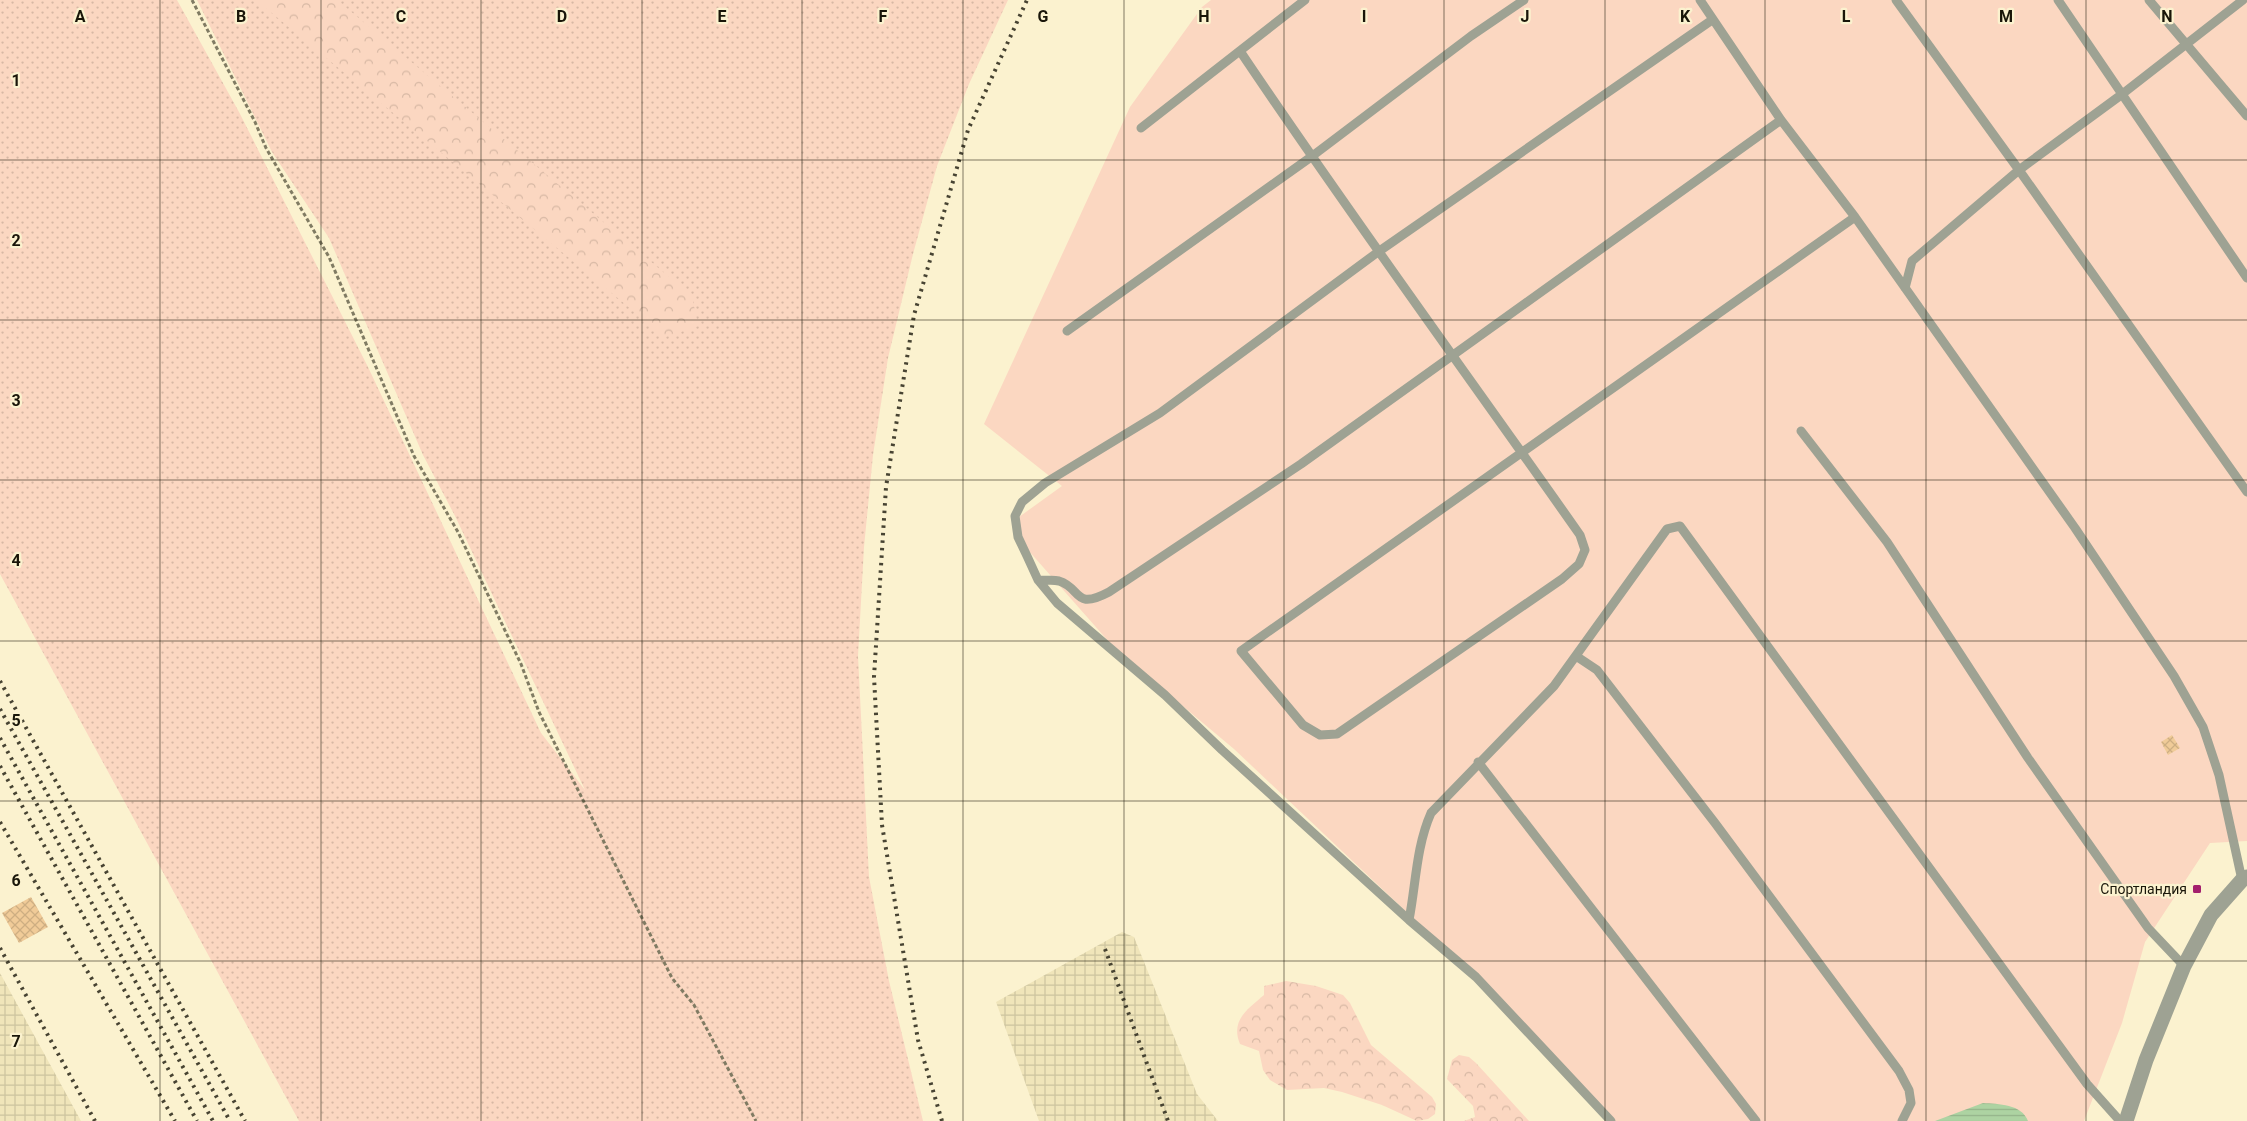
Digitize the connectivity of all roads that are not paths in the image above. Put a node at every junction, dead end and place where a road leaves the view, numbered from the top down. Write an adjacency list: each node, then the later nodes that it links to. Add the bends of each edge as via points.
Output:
1 (1305, 0): 10 (lane)
2 (1524, 0): 15 (lane)
3 (1700, 0): 8 (lane)
4 (1896, 0): 16 (lane)
5 (2058, 0): 11 (lane)
6 (2149, 0): 9 (lane)
7 (2243, 0): 9 (lane)
8 (1712, 20): 13 (lane); 18 (lane)
9 (2187, 44): 11 (lane); 12 (lane)
10 (1240, 51): 14 (lane); 15 (lane)
11 (2121, 95): 16 (lane); 19 (lane)
12 (2247, 116)
13 (1782, 120): 17 (lane); 22 (lane)
14 (1140, 128)
15 (1311, 157): 18 (lane); 21 (lane)
16 (2020, 170): 20 (lane, via 1912,261); 25 (lane)
17 (1855, 217): 20 (lane); 24 (lane)
18 (1378, 252): 22 (lane); 26 (lane, via 1160,413 1045,483 1022,502 1016,516 1018,537)
19 (2247, 278)
20 (1906, 288): 29 (lane, via 2075,528 2174,676 2203,728)
21 (1067, 332)
22 (1453, 357): 24 (lane); 26 (lane, via 1301,464 1096,599 1082,599 1061,582)
23 (1801, 431): 31 (lane, via 1887,542 2028,758 2148,928)
24 (1523, 453): 24 (lane, via 1580,536 1585,550 1579,564 1562,579 1337,734 1320,735 1304,725 1241,651)
25 (2247, 492)
26 (1038, 580): 30 (lane, via 1057,603 1165,695)
27 (1576, 656): 28 (lane, via 1554,686); 34 (lane, via 1597,670 1899,1071 1909,1090 1911,1103); 35 (lane, via 1667,530 1680,526 2087,1084)
28 (1478, 762): 30 (lane, via 1431,813 1424,827); 33 (lane)
29 (2244, 879): 31 (street, via 2211,915)
30 (1409, 920): 32 (lane, via 1476,977)
31 (2184, 966): 36 (street, via 2146,1060)
32 (1610, 1121)
33 (1756, 1121)
34 (1902, 1121)
35 (2120, 1121)
36 (2126, 1121)

